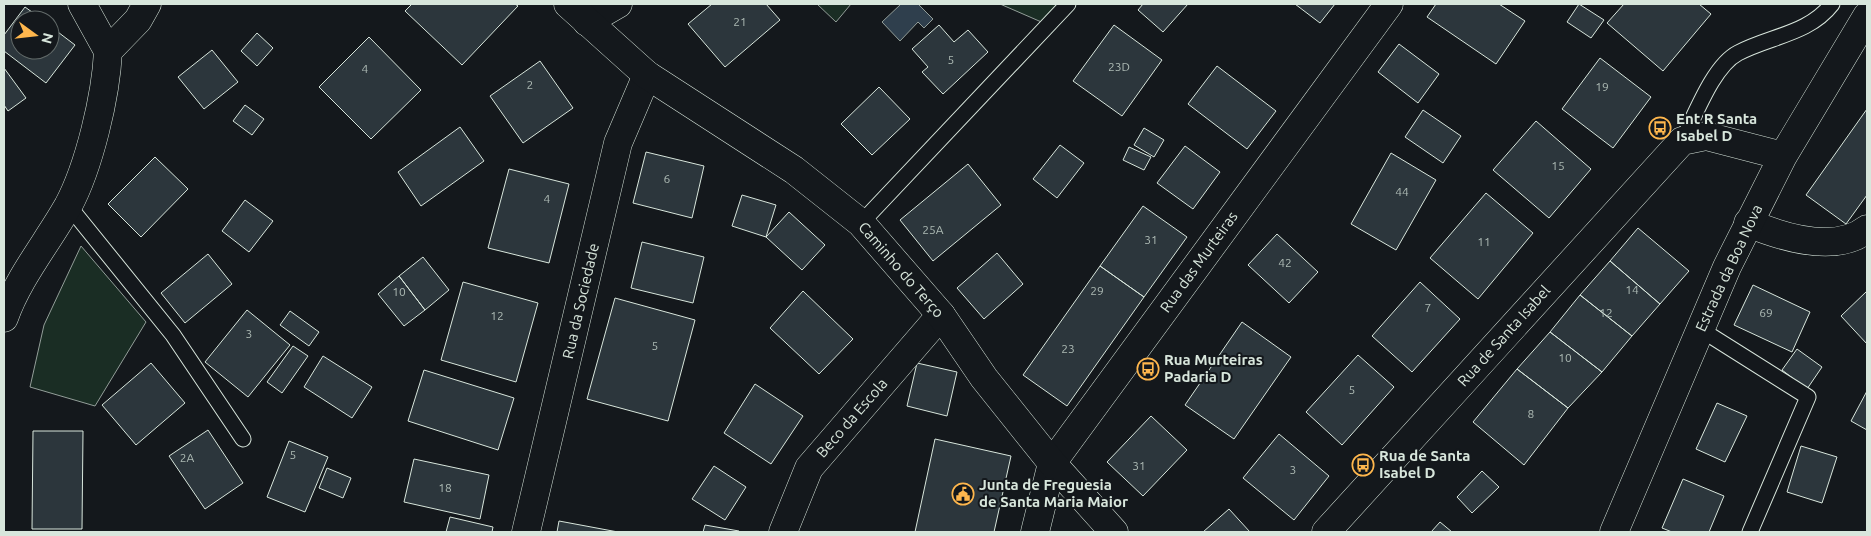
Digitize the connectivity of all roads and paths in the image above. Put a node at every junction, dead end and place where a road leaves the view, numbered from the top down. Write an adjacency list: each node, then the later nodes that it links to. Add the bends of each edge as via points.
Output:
1 (82, 4): 9 (street)
2 (147, 4): 9 (street, via 138,20)
3 (618, 4): 7 (street)
4 (1068, 4): 14 (lane)
5 (1389, 4): 21 (street, Rua das Murteiras)
6 (1832, 4): 11 (lane, Rua de Santa Isabel, via 1823,16 1800,29 1736,54 1719,70)
7 (578, 13): 10 (street, Caminho do Terço)
8 (1867, 16): 12 (street, Estrada da Boa Nova)
9 (108, 52): 13 (street, via 107,77 82,174)
10 (647, 75): 14 (street, Caminho do Terço, via 794,170); 22 (street, Rua da Sociedade, via 618,143)
11 (1682, 141): 12 (street, via 1706,136); 26 (street, Rua de Santa Isabel)
12 (1783, 156): 15 (street, Estrada da Boa Nova)
13 (68, 205): 18 (street, via 10,300); 20 (lane, via 173,335)
14 (861, 223): 17 (street, Caminho do Terço)
15 (1748, 223): 16 (street, via 1812,242 1856,238); 19 (street, Estrada da Boa Nova)
16 (1867, 229)
17 (941, 315): 21 (street, Caminho do Terço, via 984,378); 23 (street, Beco da Escola, via 809,468)
18 (4, 318)
19 (1700, 330): 27 (street, Estrada da Boa Nova); 28 (lane, via 1808,398)
20 (243, 439)
21 (1052, 463): 24 (street, Rua das Murteiras); 25 (street, Caminho do Terço)
22 (526, 532)
23 (783, 532)
24 (1034, 532)
25 (1114, 532)
26 (1326, 532)
27 (1614, 532)
28 (1750, 532)

